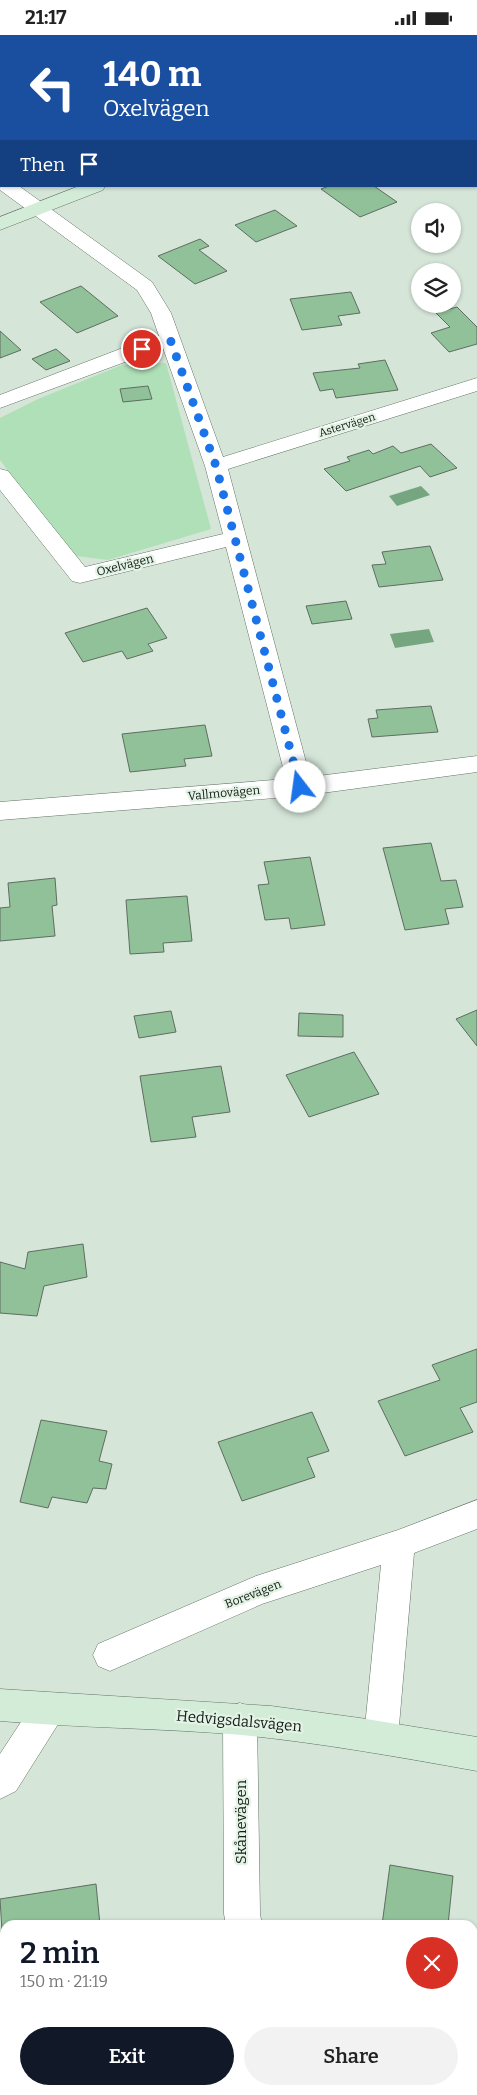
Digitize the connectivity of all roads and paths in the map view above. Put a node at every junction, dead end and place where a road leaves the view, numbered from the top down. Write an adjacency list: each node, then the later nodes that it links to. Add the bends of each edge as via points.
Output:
1 (8, 187): 3 (street)
2 (93, 187): 3 (street)
3 (37, 209): 4 (street); 5 (street, via 145,286 161,313)
4 (0, 224)
5 (170, 339): 7 (street); 8 (street)
6 (477, 384): 8 (street, Astervägen)
7 (0, 402)
8 (216, 466): 10 (street)
9 (0, 476): 10 (street, Oxelvägen, via 80,576)
10 (235, 538): 12 (street)
11 (475, 769): 12 (street, Vallmovägen)
12 (300, 787): 13 (street, Vallmovägen)
13 (0, 811)
14 (477, 1515): 15 (street, Borevägen)
15 (399, 1544): 16 (street, Borevägen, via 256,1591); 20 (street)
16 (110, 1655)
17 (0, 1705): 18 (street, Hedvigsdalsvägen)
18 (48, 1709): 19 (street, Hedvigsdalsvägen); 22 (street)
19 (240, 1719): 20 (street, Hedvigsdalsvägen); 23 (street, Skånevägen)
20 (381, 1737): 21 (street, Hedvigsdalsvägen)
21 (477, 1754)
22 (0, 1782)
23 (243, 1920)

